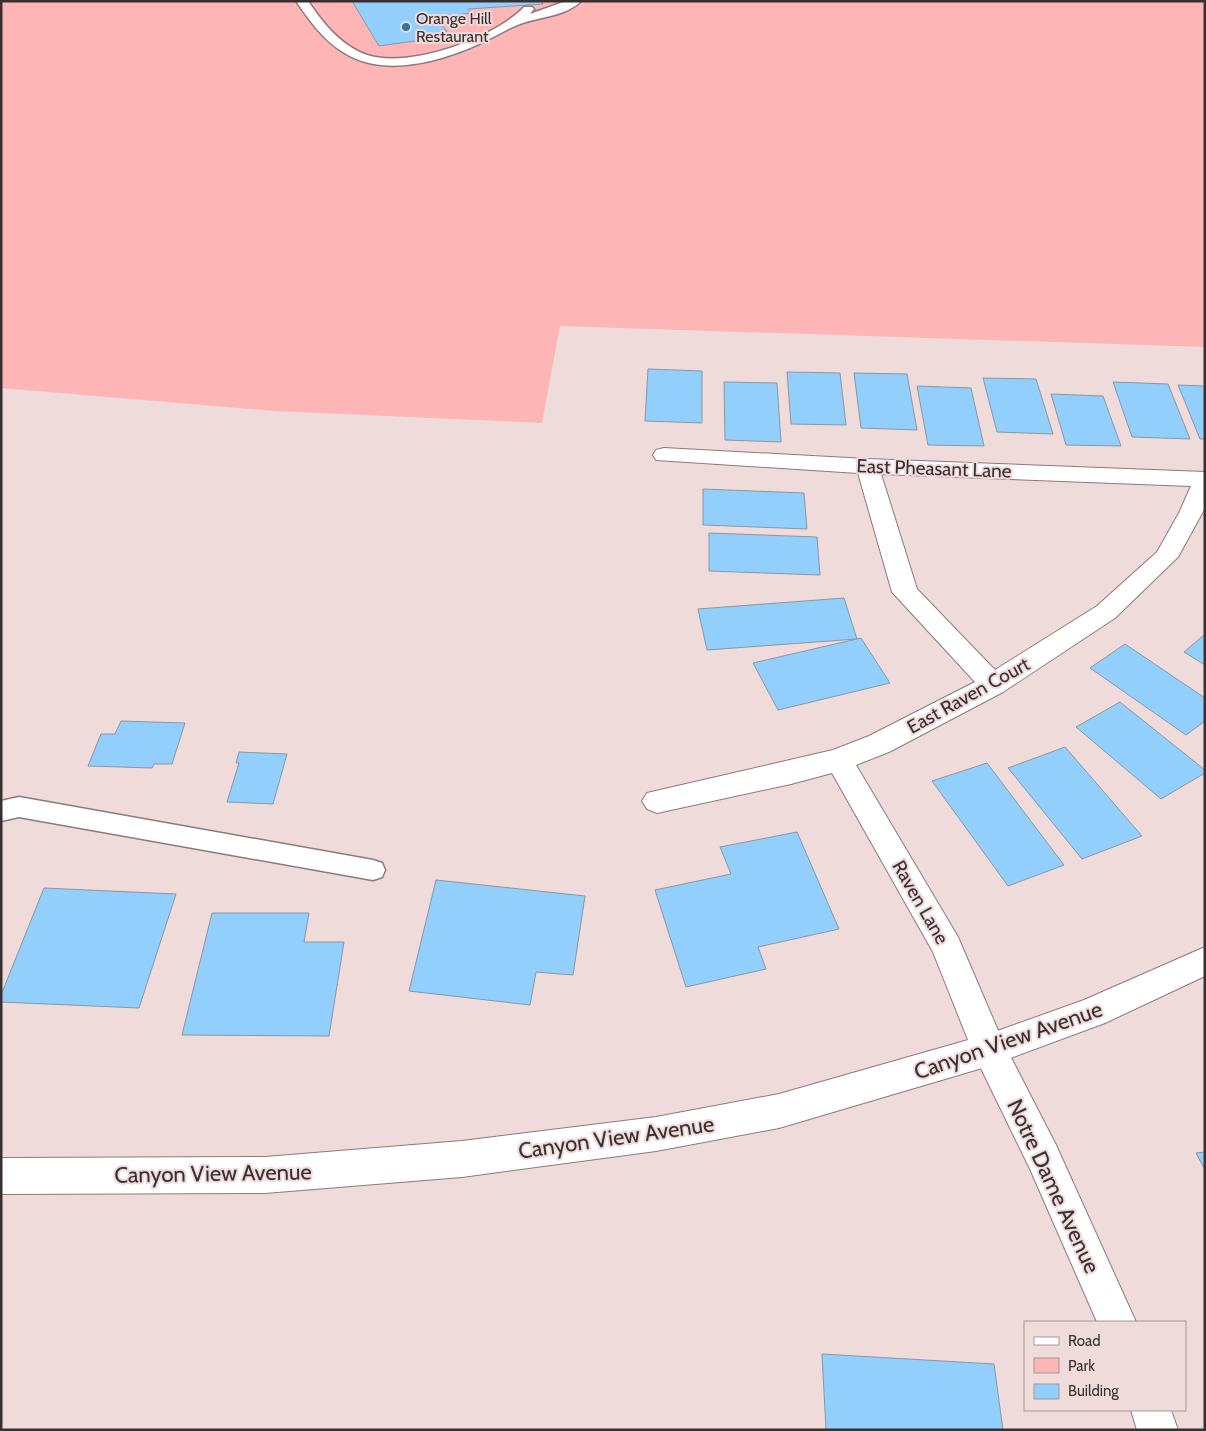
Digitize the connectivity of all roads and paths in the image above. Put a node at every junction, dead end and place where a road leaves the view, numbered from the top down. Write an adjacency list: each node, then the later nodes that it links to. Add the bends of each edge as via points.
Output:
1 (302, 1): 4 (lane, via 339,44 362,56 383,60 432,57)
2 (575, 1): 4 (lane)
3 (528, 9): 4 (lane)
4 (513, 23)
5 (664, 455): 6 (street, East Pheasant Lane)
6 (867, 466): 7 (street, East Pheasant Lane); 8 (street, via 905,592)
7 (1205, 479): 8 (street, East Raven Court, via 1166,557 1106,612)
8 (993, 685): 9 (street, East Raven Court, via 879,744)
9 (839, 760): 10 (street, East Raven Court); 14 (street, Raven Lane, via 947,947)
10 (658, 801)
11 (1, 811): 12 (lane, via 19,807)
12 (373, 870)
13 (1205, 961): 14 (street, Canyon View Avenue, via 1093,1012)
14 (989, 1050): 15 (street, Canyon View Avenue, via 779,1111 656,1134 462,1159 265,1175); 16 (street, Notre Dame Avenue, via 1043,1157)
15 (1, 1176)
16 (1117, 1321)
17 (1151, 1411): 18 (street)
18 (1158, 1430)

